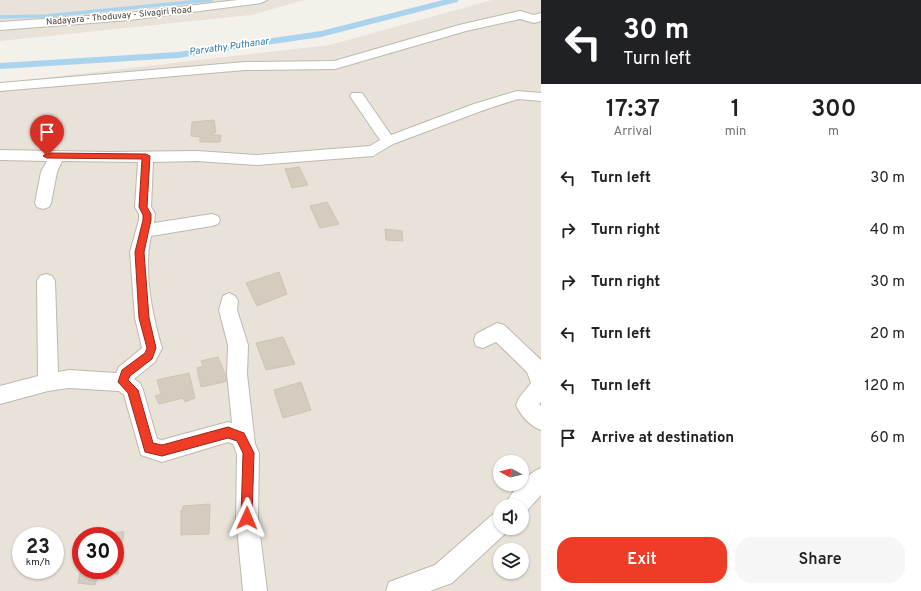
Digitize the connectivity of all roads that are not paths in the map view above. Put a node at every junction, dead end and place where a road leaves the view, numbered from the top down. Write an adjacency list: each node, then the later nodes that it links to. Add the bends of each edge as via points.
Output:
1 (261, 0): 3 (street, Nadayara - Thoduvay - Sivagiri Road, via 96,20)
2 (541, 17): 4 (street, via 534,19 520,15 462,28 335,64 245,66)
3 (0, 26)
4 (0, 87)
5 (357, 96): 7 (street)
6 (541, 96): 7 (street, via 517,95 433,123)
7 (388, 142): 10 (street, via 373,151 257,160)
8 (0, 155): 9 (street)
9 (58, 156): 10 (street); 11 (street, via 49,172)
10 (146, 156): 13 (street, via 143,207 147,220)
11 (43, 202)
12 (212, 220): 13 (street)
13 (144, 231): 18 (street, via 140,252 141,280 144,318 152,348 148,356 126,373)
14 (46, 281): 17 (street)
15 (229, 301): 22 (street, via 228,310 238,345 237,374)
16 (483, 340): 19 (street, via 497,331 535,367)
17 (48, 382): 18 (street, via 70,379); 20 (street)
18 (123, 382): 22 (street, via 133,390 149,448 162,451 228,432 240,437)
19 (541, 385): 21 (street, via 526,405)
20 (0, 395)
21 (541, 420)
22 (244, 444): 26 (street, via 248,453 247,518)
23 (541, 479): 24 (street)
24 (522, 499)
25 (493, 529): 27 (street, via 443,574)
26 (255, 591)
27 (398, 591)

